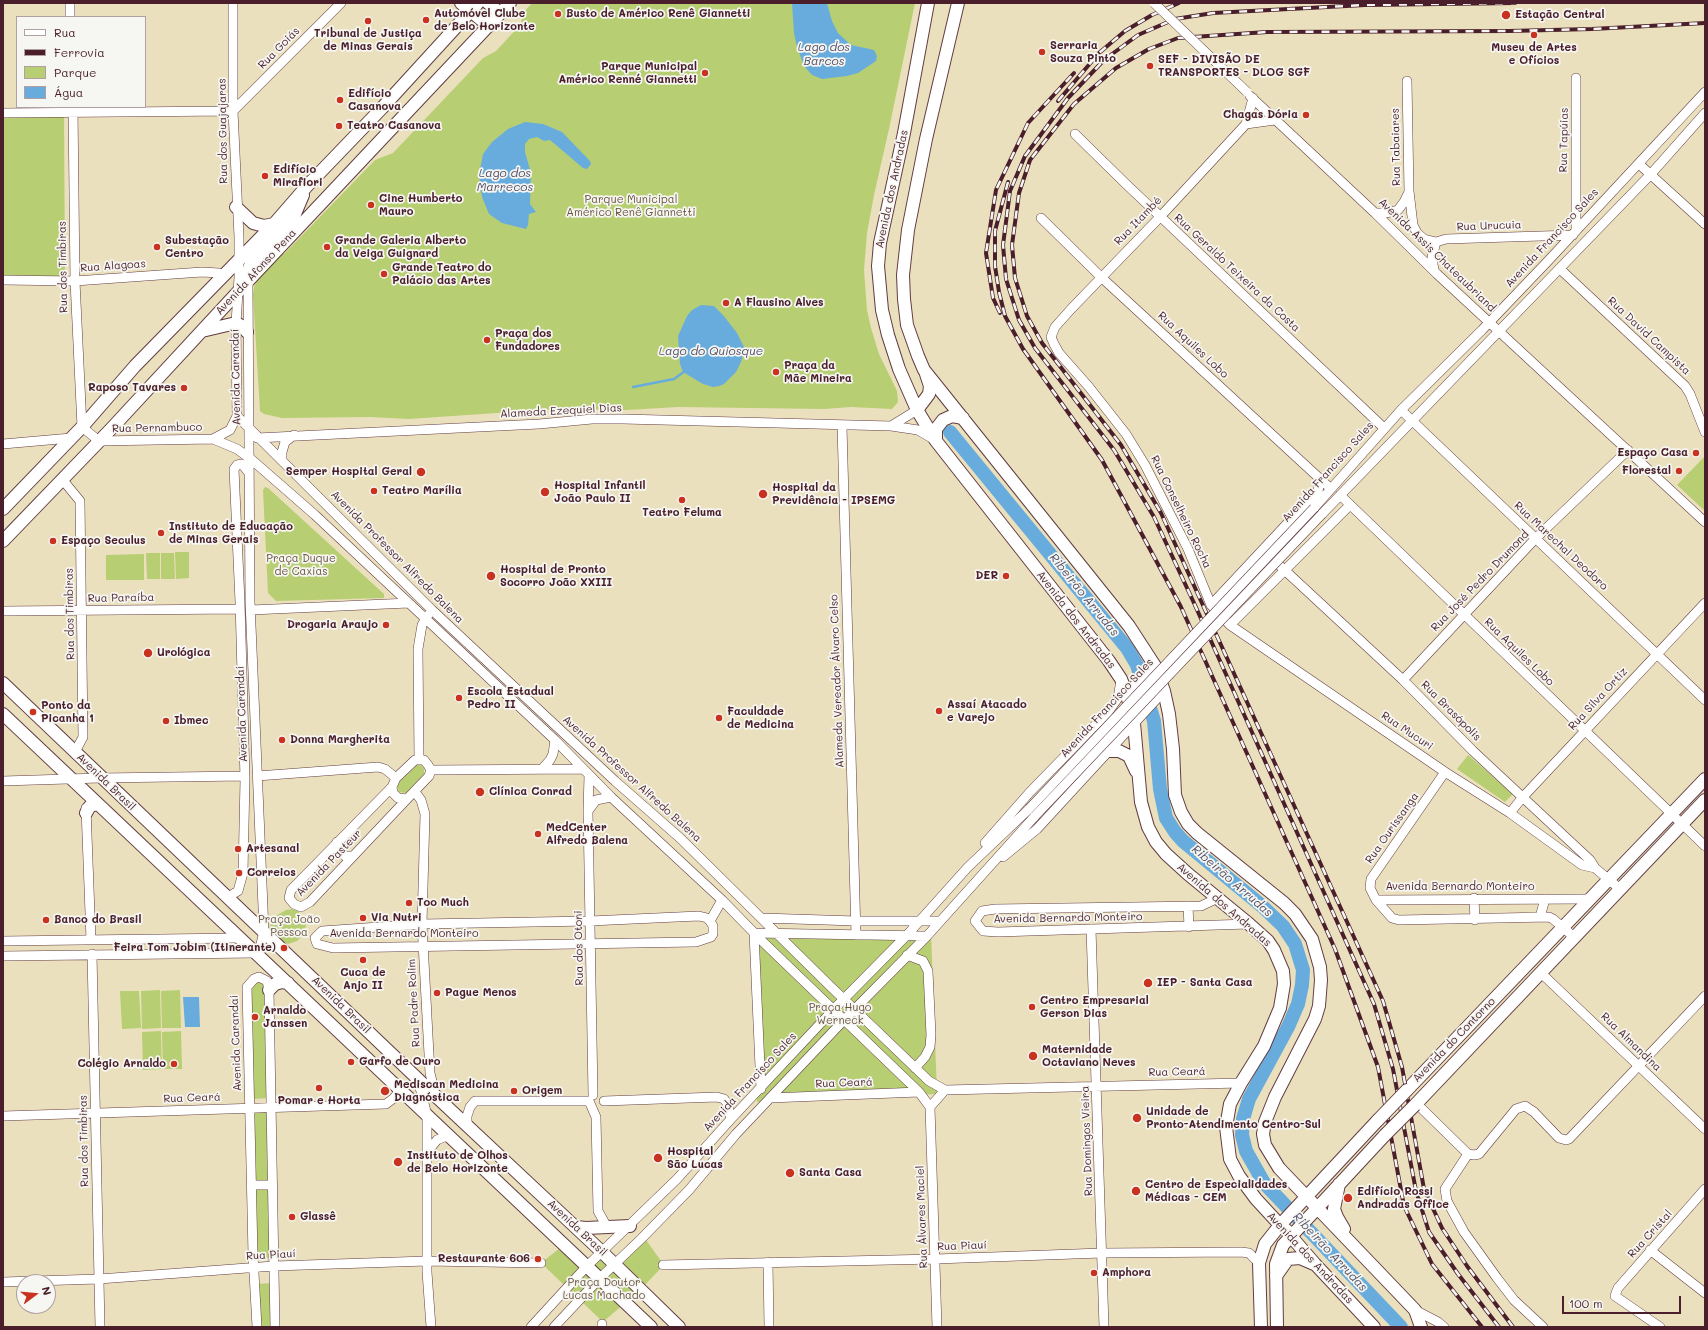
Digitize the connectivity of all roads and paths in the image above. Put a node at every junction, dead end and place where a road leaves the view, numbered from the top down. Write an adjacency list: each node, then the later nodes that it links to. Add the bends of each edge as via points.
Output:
1 (70, 3): 12 (street)
2 (233, 3): 19 (street, Rua dos Guajajaras)
3 (341, 3): 19 (street, Rua Goiás)
4 (461, 3): 10 (main road)
5 (488, 3): 11 (main road)
6 (510, 3): 11 (main road, Avenida Afonso Pena)
7 (928, 3): 55 (main road, Avenida dos Andradas, via 880,243 878,266 882,310 888,335 899,369)
8 (958, 3): 54 (main road, Avenida dos Andradas, via 926,139 908,230 903,276 907,324)
9 (1154, 3): 17 (street, Avenida Assis Chateaubriand, bridge)
10 (474, 8): 13 (main road); 27 (main road, Avenida Afonso Pena)
11 (500, 13): 13 (main road, Avenida Afonso Pena)
12 (70, 16)
13 (489, 26): 46 (main road, Avenida Afonso Pena)
14 (1576, 78): 29 (street, Rua Tapúias)
15 (1407, 81): 28 (street, Rua Tabaiares)
16 (1705, 92): 25 (street, Avenida Francisco Sales)
17 (1250, 95): 22 (street, Avenida Assis Chateaubriand); 23 (street, Rua Itambé)
18 (73, 110): 19 (street); 20 (street); 45 (street, Rua dos Timbiras)
19 (233, 111): 30 (street, Rua dos Guajajaras)
20 (3, 113)
21 (1705, 113): 26 (street, Avenida Francisco Sales)
22 (1275, 120): 23 (street); 31 (street, Avenida Assis Chateaubriand)
23 (1246, 124): 33 (street, Rua Itambé)
24 (1076, 134): 33 (street, Rua Geraldo Teixeira da Costa)
25 (1638, 164): 26 (street); 32 (street, Avenida Francisco Sales)
26 (1651, 174): 36 (street); 40 (street, Avenida Francisco Sales)
27 (307, 186): 35 (main road, Avenida Afonso Pena); 46 (main road, via 295,214 252,260)
28 (1409, 191): 31 (street, Rua Tabaiares, via 1398,210); 38 (street, via 1413,225 1424,239)
29 (1575, 204): 32 (street); 37 (street, Rua Tapúias)
30 (236, 207): 35 (main road, via 253,223 264,226); 39 (street, Rua dos Guajajaras)
31 (1375, 213): 41 (street, Avenida Assis Chateaubriand)
32 (1592, 214): 37 (street, Avenida Francisco Sales)
33 (1160, 217): 43 (street, Rua Itambé); 63 (street, Rua Geraldo Teixeira da Costa)
34 (1041, 218): 43 (street, Rua Aquiles Lobo)
35 (274, 224): 39 (main road, Avenida Afonso Pena)
36 (1705, 224)
37 (1574, 233): 38 (street, Rua Urucuia, via 1446,239); 48 (street, Avenida Francisco Sales)
38 (1436, 242): 41 (street, via 1432,257)
39 (239, 259): 42 (main road, Avenida Afonso Pena); 47 (street, Avenida Carandaí)
40 (1560, 268): 52 (street, Avenida Francisco Sales); 65 (street, Rua David Campista, via 1685,386)
41 (1434, 271): 48 (street, Avenida Assis Chateaubriand)
42 (224, 275): 45 (street, Rua Alagoas, via 202,272); 47 (main road); 62 (main road, Avenida Afonso Pena, via 135,366)
43 (1101, 277): 53 (street, Rua Itambé, via 1055,327); 79 (street, Rua Aquiles Lobo)
44 (3, 280): 45 (street, Rua Alagoas)
45 (74, 281): 62 (street, Rua dos Timbiras)
46 (248, 281): 47 (main road, Avenida Afonso Pena); 51 (street, Avenida Carandaí)
47 (238, 293): 49 (street, Avenida Carandaí); 50 (main road, Avenida Afonso Pena)
48 (1488, 322): 52 (street, Avenida Assis Chateaubriand); 56 (street, Avenida Francisco Sales)
49 (236, 323): 50 (main road); 51 (main road); 57 (street, Avenida Carandaí)
50 (202, 331): 70 (main road, Avenida Afonso Pena)
51 (247, 332): 64 (street, Avenida Carandaí)
52 (1499, 332): 59 (street, Avenida Francisco Sales); 74 (street, Avenida Assis Chateaubriand)
53 (1051, 337): 91 (street, Rua Conselheiro Rocha, via 1059,353 1126,434 1145,465 1188,549)
54 (924, 370): 55 (main road, via 930,386 929,394); 58 (main road, Avenida dos Andradas)
55 (917, 410): 61 (street); 71 (main road, Avenida dos Andradas)
56 (1401, 410): 59 (street, Rua Marechal Deodoro); 63 (street, Avenida Francisco Sales)
57 (237, 416): 64 (street, Avenida Professor Alfredo Balena); 69 (street, via 230,430)
58 (963, 418): 71 (main road, via 952,416 942,420 936,430); 103 (main road, Avenida dos Andradas, via 1124,620 1143,646)
59 (1412, 421): 81 (street, Avenida Francisco Sales); 85 (street, Rua Marechal Deodoro)
60 (842, 426): 61 (street, Alameda Ezequiel Dias); 66 (street, Alameda Ezequiel Dias, via 592,419 540,424); 171 (street, Alameda Vereador Álvaro Celso)
61 (891, 426): 71 (street, Alameda Ezequiel Dias, via 918,430)
62 (82, 427): 67 (main road, Avenida Afonso Pena); 70 (street, Rua Pernambuco)
63 (1384, 428): 80 (street, Avenida Francisco Sales)
64 (248, 429): 68 (street, Avenida Professor Alfredo Balena); 75 (street, Avenida Carandaí)
65 (1705, 432)
66 (294, 435): 68 (street, Alameda Ezequiel Dias); 76 (street, via 285,442)
67 (71, 438): 72 (street); 83 (main road, Avenida Afonso Pena)
68 (257, 438): 76 (street, Avenida Professor Alfredo Balena)
69 (213, 439): 70 (street, Rua Pernambuco); 73 (street, Rua Pernambuco)
70 (99, 441): 78 (main road, Avenida Afonso Pena)
71 (936, 441): 104 (main road, Avenida dos Andradas)
72 (3, 444)
73 (237, 449): 75 (street, Avenida Professor Alfredo Balena)
74 (1628, 450): 84 (street, Avenida Assis Chateaubriand); 85 (street, Rua José Pedro Drumond)
75 (249, 458): 77 (street, Avenida Carandaí); 89 (street, Avenida Professor Alfredo Balena, via 315,515)
76 (282, 460): 94 (street, Avenida Professor Alfredo Balena)
77 (249, 474): 92 (street, Avenida Carandaí, via 242,464 234,469); 93 (street, Avenida Carandaí)
78 (62, 479): 86 (main road, Avenida Afonso Pena); 96 (street, Rua dos Timbiras, via 80,501)
79 (1320, 480): 80 (street, Rua Aquiles Lobo); 87 (street, Avenida Francisco Sales, via 1318,491)
80 (1330, 488): 145 (street, Avenida Francisco Sales, bridge)
81 (1340, 495): 82 (street, Rua Aquiles Lobo); 145 (street, Avenida Francisco Sales, bridge)
82 (1350, 505): 88 (street); 97 (street, Rua Aquiles Lobo)
83 (3, 509)
84 (1705, 522)
85 (1536, 539): 97 (street, Rua José Pedro Drumond); 102 (street, Rua Marechal Deodoro)
86 (3, 542)
87 (1264, 551): 88 (street, Rua Brasópolis); 91 (street, Avenida Francisco Sales)
88 (1284, 571): 99 (street); 105 (street, Rua Brasópolis)
89 (409, 603): 93 (street); 98 (street, Avenida Professor Alfredo Balena)
90 (1705, 603): 102 (street, Rua Silva Ortiz)
91 (1212, 605): 99 (street, Rua Mucuri)
92 (235, 609): 93 (street); 96 (street, Rua Paraíba); 125 (street, Avenida Carandaí, via 240,619)
93 (251, 609): 126 (street, Avenida Carandaí)
94 (432, 610): 98 (street); 167 (street, Avenida Professor Alfredo Balena, via 615,781 680,838)
95 (3, 611): 96 (street, Rua Paraíba)
96 (83, 611): 116 (street, Rua dos Timbiras, via 83,737)
97 (1464, 615): 105 (street, Rua José Pedro Drumond); 112 (street, Rua Aquiles Lobo)
98 (424, 619): 100 (street, Avenida Professor Alfredo Balena); 101 (street)
99 (1230, 625): 124 (street, Rua Mucuri)
100 (438, 631): 101 (street, via 426,635); 113 (street, Avenida Professor Alfredo Balena)
101 (418, 649): 117 (street)
102 (1657, 653): 109 (street, Rua Marechal Deodoro); 112 (street, Rua Silva Ortiz)
103 (1152, 670): 107 (main road); 108 (main road, Avenida dos Andradas)
104 (1121, 679): 107 (main road, Avenida dos Andradas); 114 (street, Avenida Francisco Sales, via 1116,703)
105 (1403, 680): 140 (street, Rua Brasópolis)
106 (3, 684): 116 (main road, Avenida Brasil)
107 (1131, 692): 111 (main road, Avenida dos Andradas)
108 (1163, 693): 111 (street, Avenida Francisco Sales); 238 (main road, Avenida dos Andradas, via 1169,714 1175,795 1181,812 1197,833 1295,914 1305,927 1317,953 1322,980 1317,1012 1275,1097 1263,1134 1265,1145 1279,1168)
109 (1705, 700)
110 (3, 714): 120 (main road, Avenida Brasil)
111 (1136, 720): 115 (street, Avenida Francisco Sales); 130 (main road, Avenida dos Andradas)
112 (1584, 732): 140 (street, Rua Silva Ortiz); 148 (street, Rua Aquiles Lobo)
113 (555, 740): 121 (street, via 553,754); 123 (street, Avenida Professor Alfredo Balena)
114 (1077, 743): 118 (street, Avenida Francisco Sales); 119 (street, via 1077,758 1089,767)
115 (1110, 751): 119 (street, Avenida Francisco Sales); 130 (main road, via 1129,756)
116 (75, 752): 127 (main road, Avenida Brasil)
117 (419, 760): 122 (street, via 424,760); 128 (street, via 415,760)
118 (1059, 761): 134 (street, via 1073,765); 153 (street, Avenida Francisco Sales, via 992,834)
119 (1096, 766): 134 (street, Avenida Francisco Sales)
120 (58, 767): 129 (main road, Avenida Brasil); 132 (main road, via 58,776)
121 (542, 769): 122 (street); 123 (street)
122 (431, 770): 137 (street, Avenida Pasteur)
123 (586, 772): 139 (street, Avenida Professor Alfredo Balena); 144 (street, Rua dos Otoni)
124 (1445, 772): 147 (street, Rua Mucuri); 164 (street, Rua Ourissanga, via 1371,879 1370,888)
125 (244, 776): 127 (street); 136 (street); 158 (street, Avenida Carandaí, via 243,873 238,891)
126 (257, 776): 128 (street, via 378,767); 136 (street, Avenida Carandaí)
127 (100, 778): 129 (street); 138 (main road); 158 (main road, Avenida Brasil)
128 (396, 778): 135 (street)
129 (71, 779): 132 (street); 138 (main road, Avenida Brasil)
130 (1139, 779): 159 (main road, Avenida dos Andradas, via 1141,802 1148,827 1156,842 1188,874)
131 (1705, 779): 148 (main road, Avenida do Contorno)
132 (55, 780): 133 (street)
133 (3, 781)
134 (1082, 781): 155 (street, Avenida Francisco Sales, via 1037,829)
135 (392, 787): 141 (street, via 398,798); 150 (street, Avenida Pasteur)
136 (257, 789): 179 (street, Avenida Carandaí)
137 (415, 792): 141 (street, Avenida Pasteur); 174 (street, Rua Padre Rolim, via 421,800 425,814)
138 (86, 794): 143 (main road, Avenida Brasil); 146 (street)
139 (611, 797): 144 (street, via 596,800); 163 (street, Avenida Professor Alfredo Balena)
140 (1522, 798): 147 (street, Rua Silva Ortiz); 154 (street, Rua Brasópolis, via 1590,860)
141 (407, 799): 152 (street, Avenida Pasteur)
142 (1705, 800): 149 (main road, Avenida do Contorno)
143 (98, 804): 146 (main road, via 90,806); 187 (main road, Avenida Brasil)
144 (588, 811): 168 (street, Rua dos Otoni)
145 (1032, 812): 153 (street, Avenida Francisco Sales); 155 (street, Avenida Francisco Sales)
146 (86, 813): 188 (street)
147 (1510, 813): 154 (street, Rua Mucuri, via 1582,865)
148 (1671, 814): 149 (street, Rua Aquiles Lobo); 156 (main road, Avenida do Contorno)
149 (1682, 824): 151 (street, Rua Aquiles Lobo); 157 (main road, Avenida do Contorno)
150 (337, 842): 152 (street, via 338,850 345,856); 152 (street, Avenida Pasteur, via 291,890 289,898 294,904 301,907 310,902)
151 (1705, 846)
152 (352, 856)
153 (968, 867): 172 (street, Avenida Francisco Sales)
154 (1595, 868): 156 (street, Rua Brasópolis)
155 (985, 871): 173 (street, Avenida Francisco Sales)
156 (1609, 880): 157 (street, Rua Brasópolis); 162 (main road, Avenida do Contorno)
157 (1620, 889): 186 (main road, Avenida do Contorno)
158 (228, 897): 179 (main road, Avenida Brasil)
159 (1218, 898): 165 (street, Avenida Bernardo Monteiro, via 1201,906); 175 (main road, Avenida dos Andradas)
160 (1474, 898): 161 (street, Avenida Bernardo Monteiro); 164 (street, Avenida Bernardo Monteiro); 169 (street)
161 (1545, 899): 162 (street, Avenida Bernardo Monteiro); 166 (street)
162 (1590, 899): 177 (main road, Avenida do Contorno)
163 (722, 900): 170 (street, Avenida Bernardo Monteiro); 180 (street, Avenida Professor Alfredo Balena)
164 (1376, 900): 169 (street, Avenida Bernardo Monteiro, via 1392,918 1399,920)
165 (1188, 906): 176 (street); 178 (street, Avenida Bernardo Monteiro, via 995,910 982,911 975,921 983,931)
166 (1540, 917): 169 (street, Avenida Bernardo Monteiro); 177 (street, Avenida Bernardo Monteiro, via 1551,918)
167 (762, 918): 171 (street); 181 (street, Avenida Professor Alfredo Balena)
168 (590, 920): 170 (street, Avenida Bernardo Monteiro, via 700,916); 174 (street, Avenida Bernardo Monteiro); 190 (street, Rua dos Otoni)
169 (1475, 920)
170 (710, 921): 190 (street, Avenida Bernardo Monteiro, via 713,934 702,941)
171 (856, 921): 172 (street); 183 (street, Alameda Vereador Álvaro Celso)
172 (920, 921): 173 (street); 184 (street, Avenida Francisco Sales)
173 (940, 921): 185 (street, Avenida Francisco Sales)
174 (422, 924): 191 (street, Rua Padre Rolim); 191 (street, Avenida Bernardo Monteiro, via 322,932 315,938 317,944 333,948)
175 (1249, 924): 176 (street, Avenida Bernardo Monteiro); 210 (main road, Avenida dos Andradas, via 1274,950 1283,971 1284,984 1280,1008 1264,1046)
176 (1189, 927): 178 (street, Avenida Bernardo Monteiro)
177 (1563, 927): 186 (street, Avenida Bernardo Monteiro); 238 (main road, Avenida do Contorno, bridge)
178 (1091, 929): 211 (street, Rua Domingos Vieira)
179 (264, 931): 192 (street, via 260,948); 208 (main road, Avenida Brasil)
180 (754, 933): 181 (street); 202 (street, Avenida Professor Alfredo Balena); 212 (street)
181 (777, 934): 182 (street); 196 (street, Avenida Professor Alfredo Balena)
182 (810, 934): 183 (street); 196 (street, via 796,941)
183 (856, 935): 184 (street)
184 (907, 935): 185 (street); 201 (street, Avenida Francisco Sales)
185 (927, 936): 194 (street, Avenida Francisco Sales)
186 (1574, 937): 197 (main road, Avenida do Contorno)
187 (240, 938): 188 (street); 192 (main road, Avenida Brasil)
188 (91, 940): 189 (street)
189 (3, 941)
190 (591, 943): 191 (street, Avenida Bernardo Monteiro); 218 (street, Rua dos Otoni)
191 (423, 948): 207 (street, Rua Padre Rolim)
192 (256, 953): 193 (street); 198 (main road, Avenida Brasil)
193 (92, 954): 195 (street); 223 (street, Rua dos Timbiras)
194 (907, 955): 203 (street, Avenida Francisco Sales); 206 (street, via 923,961 928,971 930,1048)
195 (3, 956)
196 (807, 963): 201 (street, Avenida Professor Alfredo Balena)
197 (1541, 973): 205 (street, Rua Almandina); 219 (main road, Avenida do Contorno)
198 (288, 983): 199 (main road, via 275,984); 213 (main road, Avenida Brasil)
199 (269, 990): 221 (street, Avenida Carandaí, via 267,981 259,977 247,987); 222 (street)
200 (1705, 996): 205 (street)
201 (844, 999): 202 (street, Avenida Francisco Sales); 203 (street, Avenida Professor Alfredo Balena)
202 (834, 1009): 204 (street, Avenida Professor Alfredo Balena); 212 (street, Avenida Francisco Sales)
203 (854, 1009): 204 (street, Avenida Francisco Sales); 206 (street, Avenida Professor Alfredo Balena)
204 (844, 1020): 215 (street, Avenida Professor Alfredo Balena); 217 (street, Avenida Francisco Sales)
205 (1639, 1065): 228 (street, Rua Almandina); 231 (street, via 1572,1137 1566,1140 1559,1138 1525,1106 1516,1109 1479,1154)
206 (915, 1068): 209 (street, Avenida Professor Alfredo Balena)
207 (430, 1073): 208 (street, via 424,1077); 216 (street, Rua Padre Rolim)
208 (415, 1076): 216 (main road, Avenida Brasil); 224 (street)
209 (929, 1081): 214 (street, Avenida Professor Alfredo Balena); 215 (street)
210 (1241, 1083): 211 (street, Rua Ceará); 240 (main road, Avenida dos Andradas, via 1230,1104 1226,1127 1230,1159 1256,1199)
211 (1097, 1086): 214 (street, Rua Ceará); 248 (street, Rua Domingos Vieira)
212 (761, 1088): 217 (street); 226 (street, Avenida Francisco Sales)
213 (400, 1090): 222 (street, Rua Ceará, via 386,1104); 224 (main road, Avenida Brasil)
214 (945, 1090): 220 (street)
215 (919, 1092): 217 (street, Rua Ceará); 220 (street, Avenida Professor Alfredo Balena)
216 (435, 1094): 227 (main road, Avenida Brasil)
217 (770, 1098): 236 (street, Avenida Francisco Sales)
218 (596, 1103): 226 (street, via 717,1097 727,1103); 227 (street, via 475,1101 467,1116); 243 (street, Rua dos Otoni, via 598,1211)
219 (1416, 1104): 231 (street); 233 (main road, Avenida do Contorno, bridge)
220 (930, 1107): 249 (street, Rua Álvares Maciel)
221 (250, 1108): 222 (street, Rua Ceará); 223 (street, Rua Ceará); 234 (street, Avenida Carandaí)
222 (272, 1108): 235 (street)
223 (95, 1114): 225 (street, Rua Ceará); 262 (street, Rua dos Timbiras)
224 (427, 1115): 229 (main road, Avenida Brasil); 230 (street)
225 (3, 1116)
226 (731, 1119): 232 (street, Avenida Francisco Sales)
227 (467, 1125): 242 (main road, Avenida Brasil)
228 (1705, 1129)
229 (450, 1137): 230 (street, via 437,1140); 258 (main road, Avenida Brasil)
230 (428, 1151): 250 (street)
231 (1468, 1154): 283 (street, via 1445,1189 1447,1201 1468,1238 1497,1278 1514,1300)
232 (677, 1179): 236 (street); 241 (street, Avenida Francisco Sales)
233 (1339, 1184): 239 (main road, Avenida do Contorno); 245 (main road, via 1334,1209)
234 (251, 1185): 235 (street); 259 (street, Avenida Carandaí)
235 (273, 1185): 257 (street)
236 (689, 1190): 254 (street, Avenida Francisco Sales)
237 (1705, 1190): 246 (street, Rua Cristal)
238 (1304, 1200): 239 (main road, Avenida dos Andradas); 240 (main road, Avenida do Contorno)
239 (1314, 1210): 244 (main road, Avenida do Contorno); 245 (main road, Avenida dos Andradas)
240 (1281, 1224): 244 (main road, Avenida dos Andradas); 253 (main road, Avenida do Contorno, via 1265,1244)
241 (630, 1226): 243 (main road); 247 (street, Avenida Francisco Sales)
242 (576, 1227): 243 (main road); 247 (main road, Avenida Brasil)
243 (607, 1227)
244 (1293, 1233): 256 (main road, Avenida dos Andradas); 260 (main road, Avenida do Contorno, via 1278,1254)
245 (1351, 1242): 265 (main road, Avenida dos Andradas)
246 (1650, 1250): 264 (street); 284 (street, Rua Cristal, via 1618,1288 1615,1296)
247 (602, 1252): 254 (main road, Avenida Brasil); 258 (street, Avenida Francisco Sales)
248 (1102, 1253): 249 (street, Rua Piauí); 253 (street, Rua Piauí, via 1241,1252 1249,1253); 276 (street, Rua Domingos Vieira)
249 (936, 1259): 251 (street, Rua Piauí); 275 (street, Rua Álvares Maciel)
250 (427, 1261): 252 (street, Rua Piauí); 257 (street, Rua Piauí); 269 (street)
251 (768, 1262): 255 (street, Rua Piauí); 274 (street)
252 (541, 1263)
253 (1259, 1263): 277 (main road, Avenida do Contorno)
254 (615, 1264): 261 (street, Avenida Francisco Sales); 273 (main road, Avenida Brasil)
255 (662, 1264)
256 (1315, 1264): 260 (main road, via 1300,1258 1288,1259); 279 (main road, Avenida dos Andradas)
257 (274, 1266): 259 (street, Rua Piauí); 268 (street)
258 (587, 1266): 261 (main road, Avenida Brasil); 270 (street, Avenida Francisco Sales)
259 (253, 1268): 262 (street, Rua Piauí); 267 (street, Avenida Carandaí)
260 (1275, 1277): 278 (main road, Avenida do Contorno)
261 (600, 1278): 271 (street, Avenida Francisco Sales); 272 (main road, Avenida Brasil)
262 (99, 1279): 263 (street, Rua Piauí); 266 (street, Rua dos Timbiras)
263 (3, 1282)
264 (1705, 1293)
265 (1415, 1310): 280 (main road); 281 (main road, Avenida dos Andradas); 282 (street, Avenida dos Andradas)
266 (100, 1327)
267 (257, 1327)
268 (275, 1327)
269 (431, 1327)
270 (531, 1327)
271 (554, 1327)
272 (651, 1327)
273 (679, 1327)
274 (769, 1327)
275 (937, 1327)
276 (1104, 1327)
277 (1261, 1327)
278 (1277, 1327)
279 (1374, 1327)
280 (1417, 1327)
281 (1422, 1327)
282 (1444, 1327)
283 (1542, 1327)
284 (1660, 1327)

